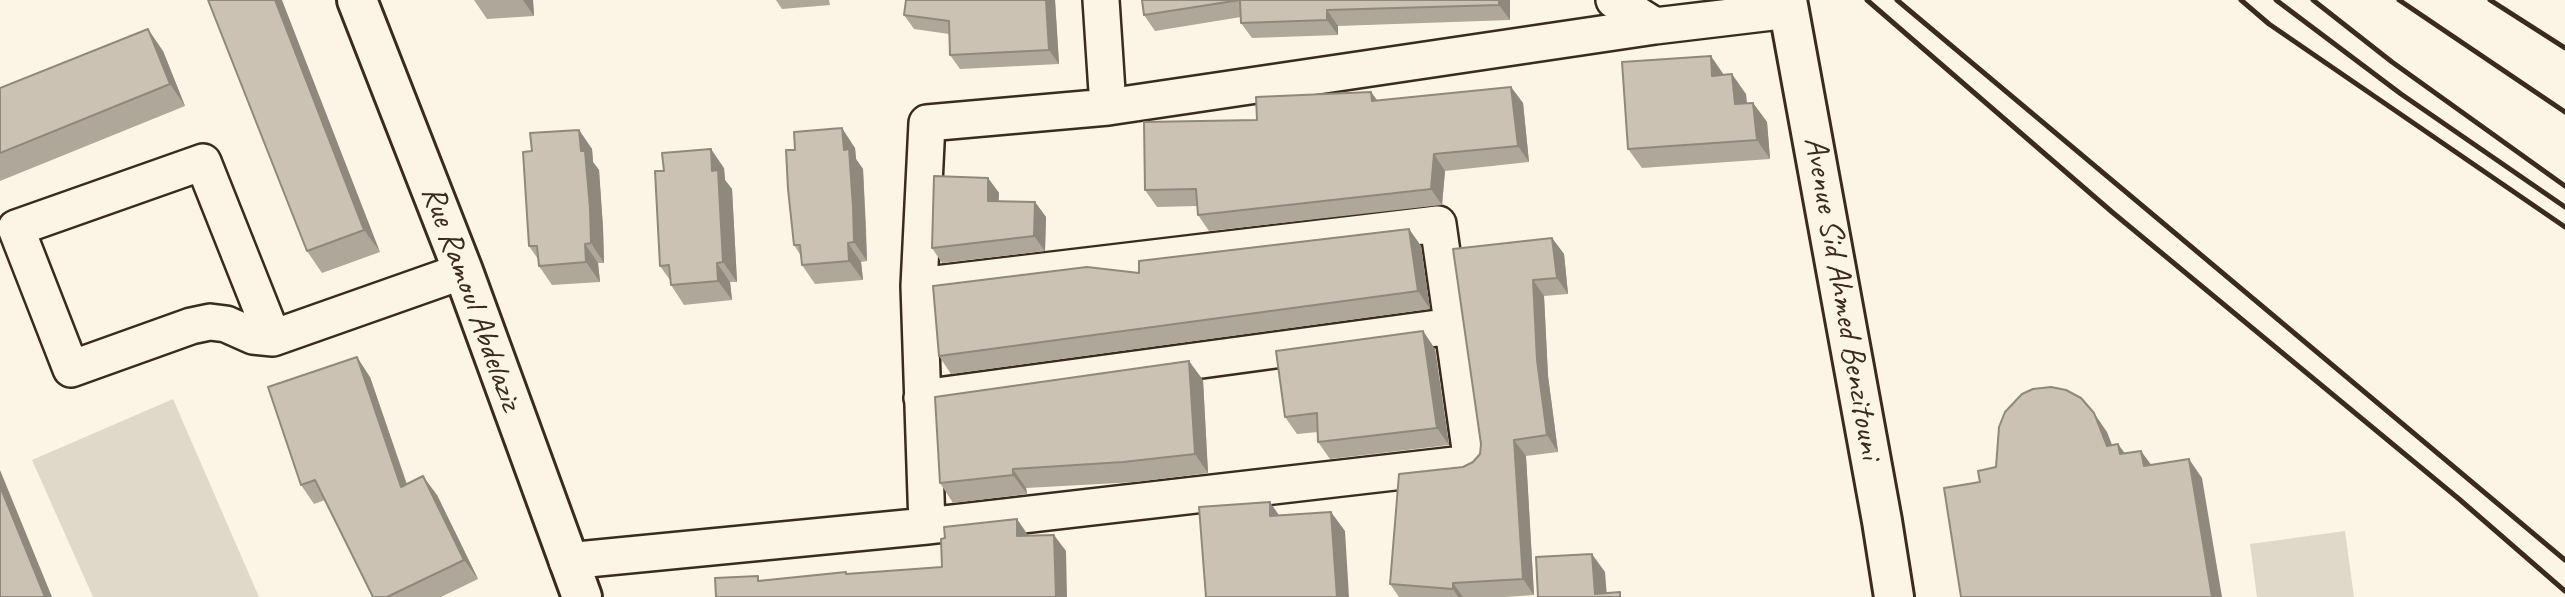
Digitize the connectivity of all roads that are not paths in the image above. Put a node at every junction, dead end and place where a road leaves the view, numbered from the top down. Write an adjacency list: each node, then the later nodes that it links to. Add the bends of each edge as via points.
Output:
1 (357, 0): 7 (street, Rue Ramoul Abdelaziz)
2 (1101, 0): 6 (street)
3 (1614, 0): 5 (street)
4 (1788, 5): 5 (street); 15 (street, Avenue Sid Ahmed Benzitouni)
5 (1655, 26): 6 (street)
6 (1108, 107): 8 (street, via 927,123)
7 (463, 271): 10 (street); 13 (street, Rue Ramoul Abdelaziz)
8 (919, 286): 9 (street, via 1438,224); 11 (street)
9 (1452, 326): 11 (street); 12 (street, via 1472,463)
10 (273, 338): 10 (street, via 210,321 71,369 16,228 203,162)
11 (922, 398): 12 (street)
12 (927, 526): 13 (street)
13 (567, 562): 14 (street, Rue Ramoul Abdelaziz)
14 (582, 597)
15 (1894, 597)

